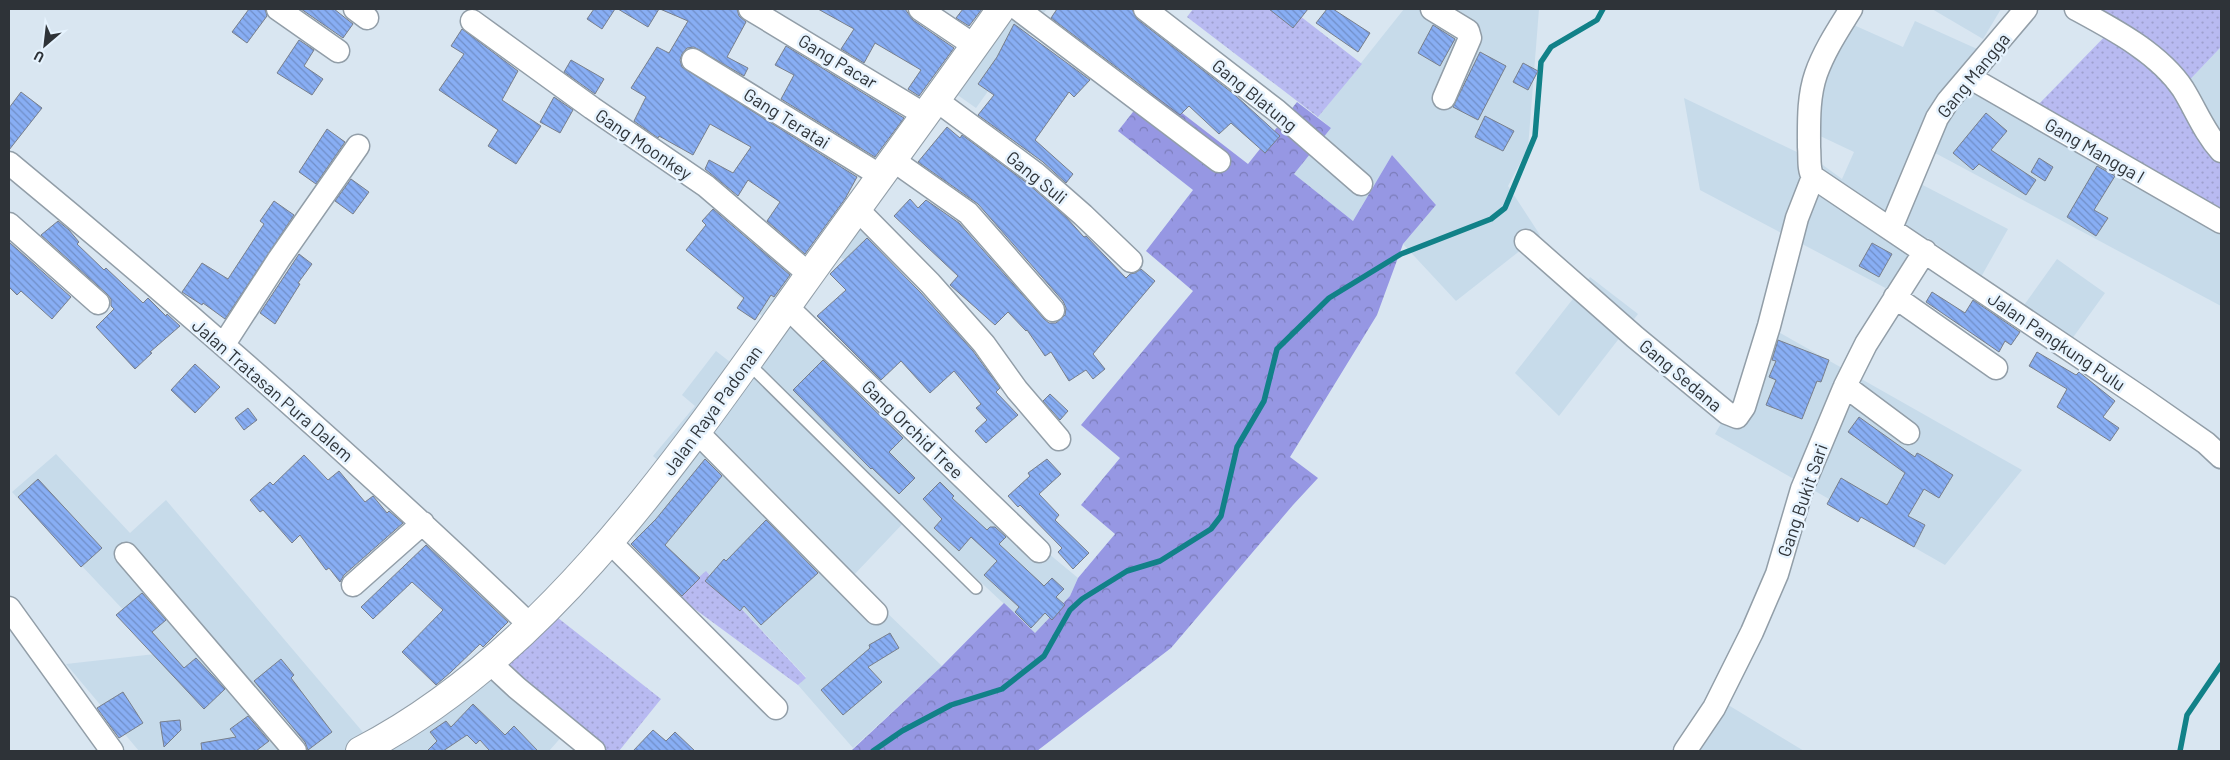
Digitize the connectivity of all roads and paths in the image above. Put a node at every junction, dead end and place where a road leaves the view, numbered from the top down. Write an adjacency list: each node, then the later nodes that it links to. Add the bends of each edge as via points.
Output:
1 (278, 9): 13 (street)
2 (750, 9): 17 (street, Gang Pacar)
3 (920, 9): 12 (street)
4 (1001, 9): 12 (main road, Jalan Raya Padonan)
5 (1018, 9): 20 (street)
6 (1145, 9): 24 (street, Gang Blatung, via 1269,105)
7 (1432, 9): 16 (street, via 1470,34)
8 (1851, 9): 23 (street, via 1826,50 1810,99 1810,172)
9 (2026, 9): 15 (street, Gang Mangga)
10 (2076, 9): 19 (street, via 2102,23 2168,72)
11 (472, 21): 32 (street, Gang Moonkey, via 706,186)
12 (975, 46): 17 (main road, Jalan Raya Padonan)
13 (338, 51)
14 (693, 60): 22 (street, Gang Teratai)
15 (1969, 77): 26 (street, Gang Mangga I); 28 (street, Gang Mangga, via 1937,118)
16 (1444, 98)
17 (930, 108): 22 (main road, Jalan Raya Padonan); 31 (street, Gang Suli, via 1036,173)
18 (358, 146): 37 (street)
19 (2221, 151)
20 (1219, 160)
21 (9, 163): 37 (street, Jalan Tratasan Pura Dalem)
22 (887, 168): 25 (main road, Jalan Raya Padonan); 36 (street, Gang Teratai, via 968,213)
23 (1813, 177): 28 (street, Jalan Pangkung Pulu); 29 (street, Gang Sedana, via 1797,218 1744,407 1737,417 1727,413 1635,337)
24 (1361, 184)
25 (857, 208): 32 (main road, Jalan Raya Padonan); 43 (street, via 984,344)
26 (2221, 222)
27 (9, 224): 34 (street)
28 (1891, 228): 30 (street, Jalan Pangkung Pulu)
29 (1526, 240)
30 (1925, 251): 33 (street, Gang Bukit Sari); 44 (street, Jalan Pangkung Pulu, via 2143,399)
31 (1131, 261)
32 (810, 275): 35 (main road, Jalan Raya Padonan)
33 (1895, 297): 39 (street); 40 (street, Gang Bukit Sari)
34 (98, 303)
35 (787, 307): 38 (main road, Jalan Raya Padonan); 47 (street, Gang Orchid Tree)
36 (1053, 310)
37 (224, 344): 45 (street, Jalan Tratasan Pura Dalem)
38 (747, 362): 41 (main road, Jalan Raya Padonan); 50 (lane)
39 (1996, 368)
40 (1845, 386): 42 (street); 60 (street, Gang Bukit Sari, via 1802,488 1777,574 1763,607 1714,708)
41 (697, 432): 46 (main road, Jalan Raya Padonan); 52 (street)
42 (1908, 433)
43 (1059, 440)
44 (2221, 457)
45 (423, 522): 49 (street); 53 (street, Jalan Tratasan Pura Dalem)
46 (609, 541): 53 (main road, Jalan Raya Padonan); 55 (street)
47 (1039, 551)
48 (126, 554): 57 (street)
49 (354, 585)
50 (976, 588)
51 (9, 608): 56 (street)
52 (876, 613)
53 (530, 625): 54 (main road, Jalan Raya Padonan)
54 (489, 662): 58 (main road, Jalan Raya Padonan, via 438,706); 59 (street)
55 (776, 708)
56 (112, 751)
57 (294, 751)
58 (360, 751)
59 (594, 751)
60 (1685, 751)

